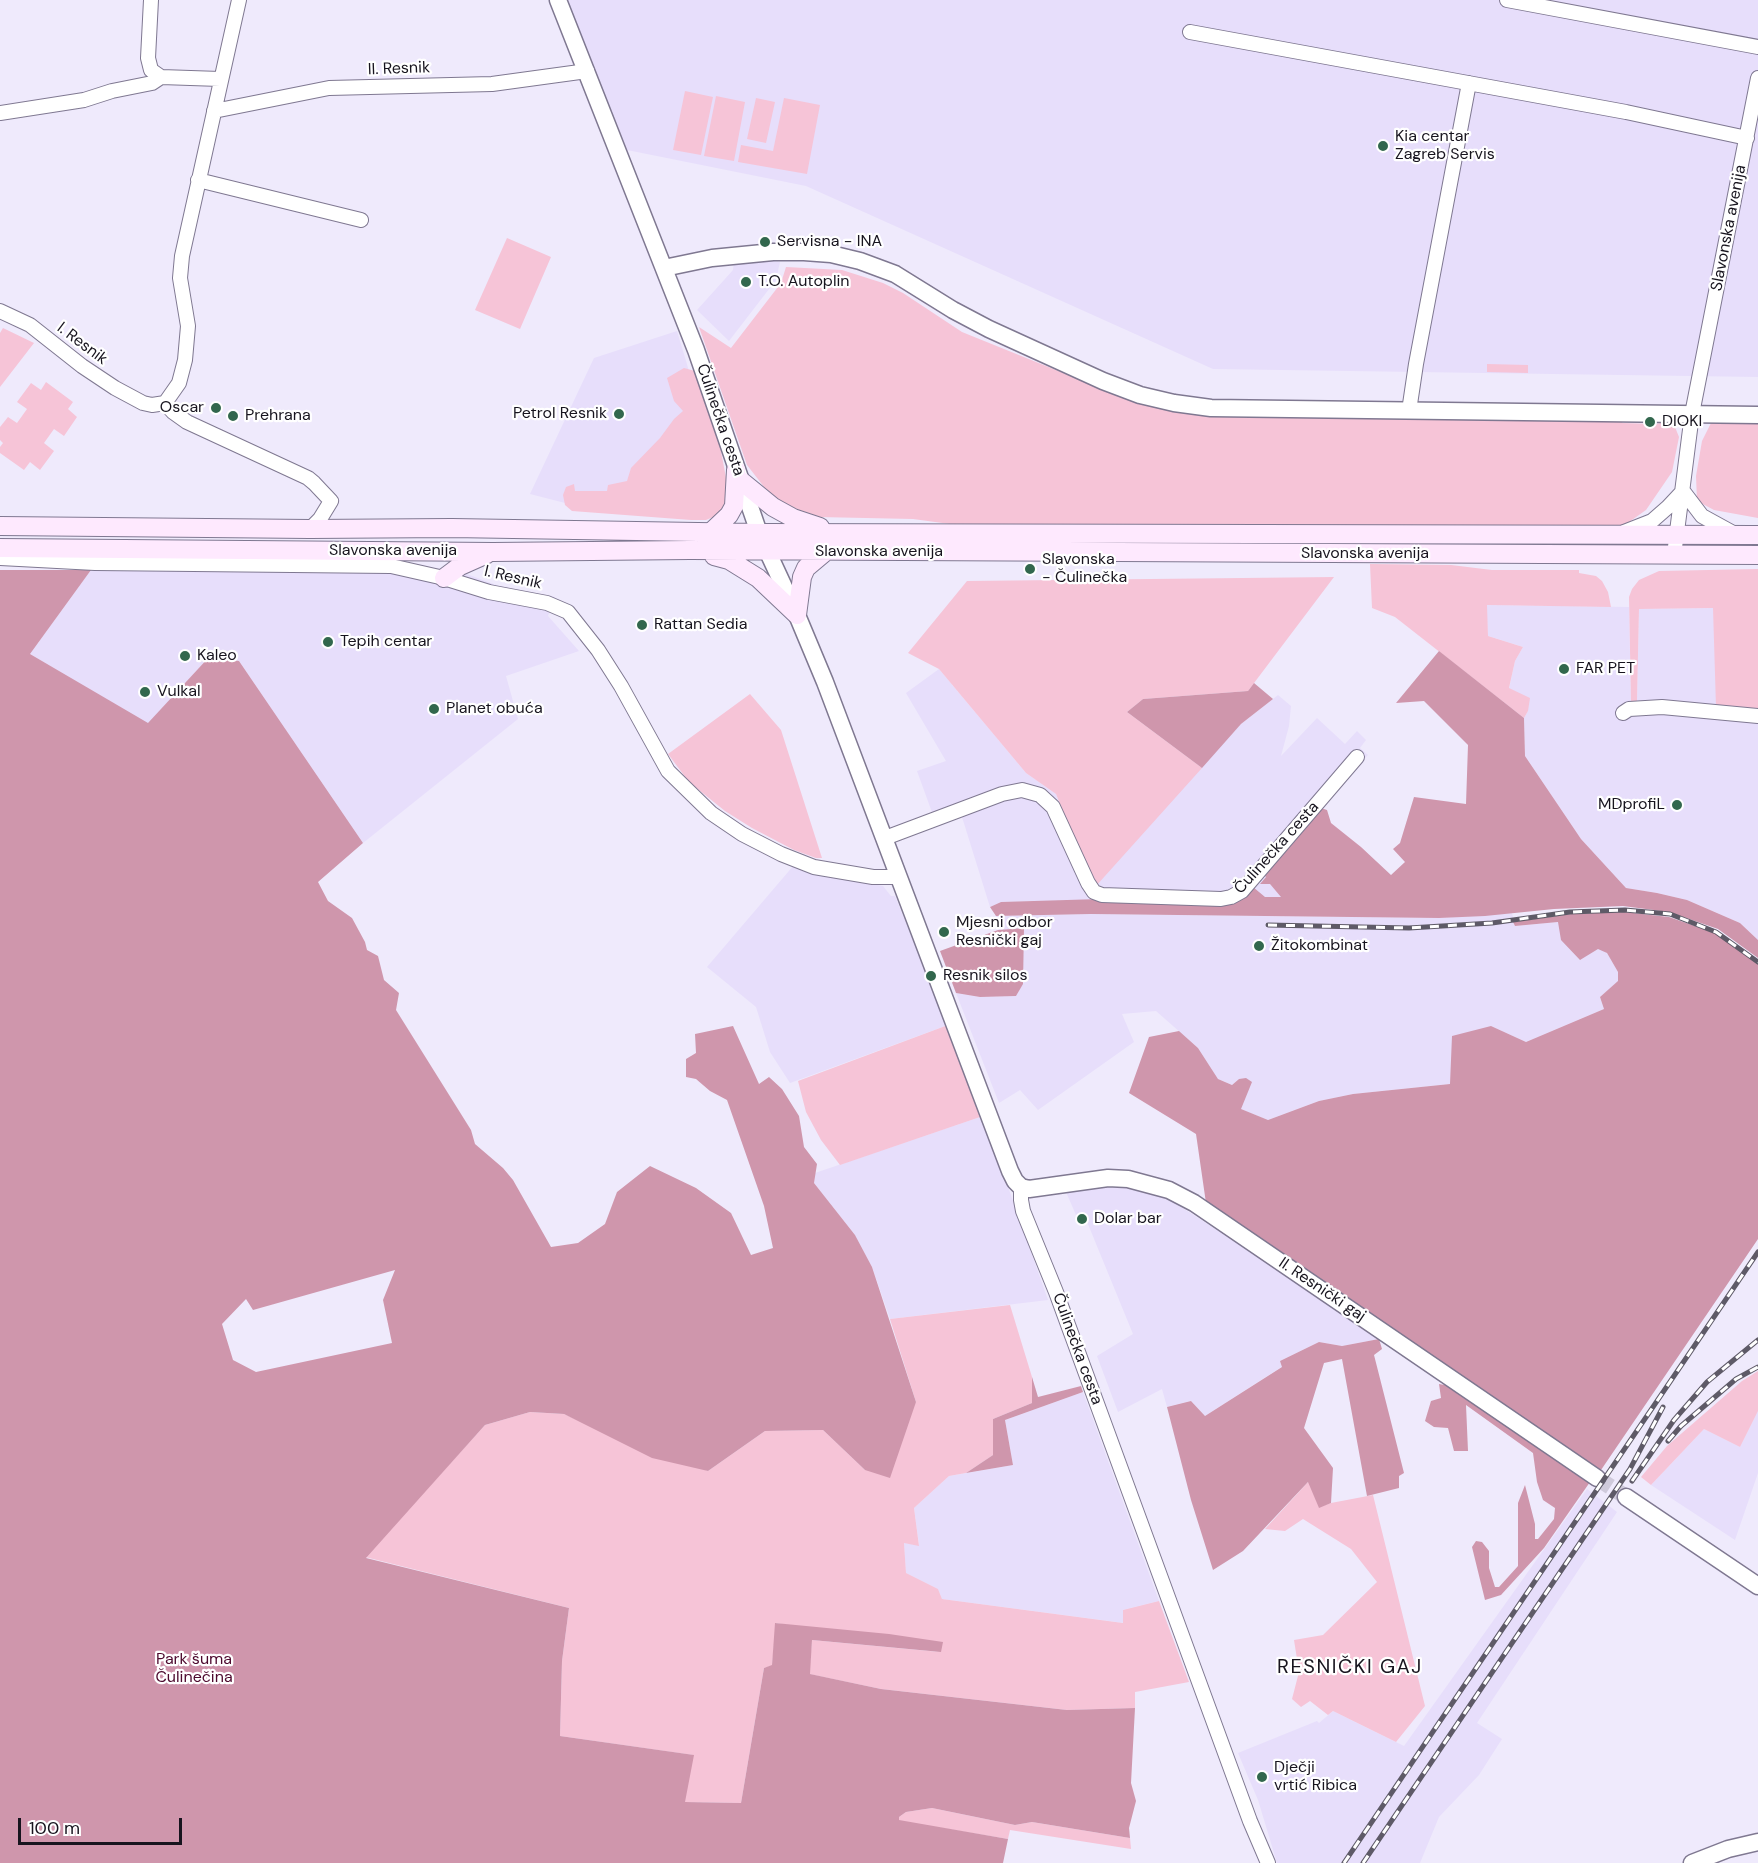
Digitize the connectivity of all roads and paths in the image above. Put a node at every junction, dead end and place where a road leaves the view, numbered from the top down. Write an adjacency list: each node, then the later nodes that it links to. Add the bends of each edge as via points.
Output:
1 (151, 0): 8 (street, via 148,58 151,70)
2 (239, 0): 10 (street)
3 (558, 0): 7 (street, Čulinečka cesta)
4 (1507, 0): 6 (street)
5 (1190, 32): 11 (street)
6 (1758, 47)
7 (586, 72): 12 (street, II. Resnik, via 492,84 329,88); 17 (street, Čulinečka cesta)
8 (161, 77): 10 (street); 13 (street, via 152,83 84,100)
9 (1758, 78): 14 (street, Slavonska avenija)
10 (220, 79): 12 (street)
11 (1469, 83): 14 (street); 20 (street)
12 (214, 111): 15 (street)
13 (0, 113)
14 (1747, 138): 21 (street, Slavonska avenija)
15 (198, 180): 16 (street); 19 (street, via 180,278 188,326 187,348 179,383)
16 (361, 220)
17 (664, 268): 20 (street, via 773,252 831,254 895,274 962,315 1140,395 1211,408); 23 (street, Čulinečka cesta)
18 (0, 310): 19 (street, I. Resnik, via 30,326 115,388 152,405)
19 (165, 404): 25 (street, I. Resnik, via 187,422 308,478)
20 (1409, 411): 21 (street)
21 (1692, 414): 22 (street); 24 (street, Slavonska avenija)
22 (1758, 415)
23 (738, 474): 28 (main road, via 764,501 780,511 804,523); 29 (main road, via 734,506); 30 (street, Čulinečka cesta)
24 (1683, 491): 31 (street, Slavonska avenija, via 1652,521); 32 (street, Slavonska avenija, via 1702,516); 34 (street, Slavonska avenija)
25 (331, 501): 27 (street, Slavonska avenija)
26 (0, 526): 27 (main road, Slavonska avenija)
27 (310, 529): 29 (main road, Slavonska avenija)
28 (836, 531): 30 (main road, Slavonska avenija); 31 (main road, Slavonska avenija)
29 (711, 532): 30 (main road, Slavonska avenija)
30 (759, 532): 37 (street, Čulinečka cesta)
31 (1617, 535): 34 (main road, Slavonska avenija)
32 (1737, 535): 33 (main road, Slavonska avenija); 34 (main road, Slavonska avenija)
33 (1758, 535)
34 (1678, 536): 40 (street)
35 (0, 548): 38 (main road, Slavonska avenija)
36 (690, 550): 37 (main road, Slavonska avenija); 38 (main road, Slavonska avenija); 44 (main road, via 736,564 758,578)
37 (767, 551): 39 (main road, Slavonska avenija); 44 (street, Čulinečka cesta)
38 (493, 552): 43 (main road)
39 (825, 552): 40 (main road, Slavonska avenija); 44 (main road, via 806,568 802,577)
40 (1674, 555): 41 (main road, Slavonska avenija)
41 (1758, 555)
42 (0, 558): 43 (street, I. Resnik, via 95,563 391,566)
43 (444, 578): 49 (street, I. Resnik, via 547,603 568,612 621,686 668,771 711,813 742,834 814,867 873,877)
44 (797, 615): 48 (street, Čulinečka cesta)
45 (1623, 713): 46 (street, via 1629,709 1662,707)
46 (1758, 716)
47 (1357, 757): 48 (street, Čulinečka cesta, via 1242,891 1221,899 1094,892 1053,807 1040,795 1022,790)
48 (885, 838): 49 (street, Čulinečka cesta)
49 (899, 877): 50 (street, Čulinečka cesta, via 1010,1171)
50 (1021, 1187): 51 (street, II. Resnički gaj, via 1108,1178 1169,1190 1194,1203); 55 (street, Čulinečka cesta, via 1023,1211 1061,1303)
51 (1597, 1478)
52 (1626, 1497): 53 (street)
53 (1758, 1586)
54 (1755, 1844): 56 (street, via 1728,1849)
55 (1268, 1863)
56 (1692, 1863)

